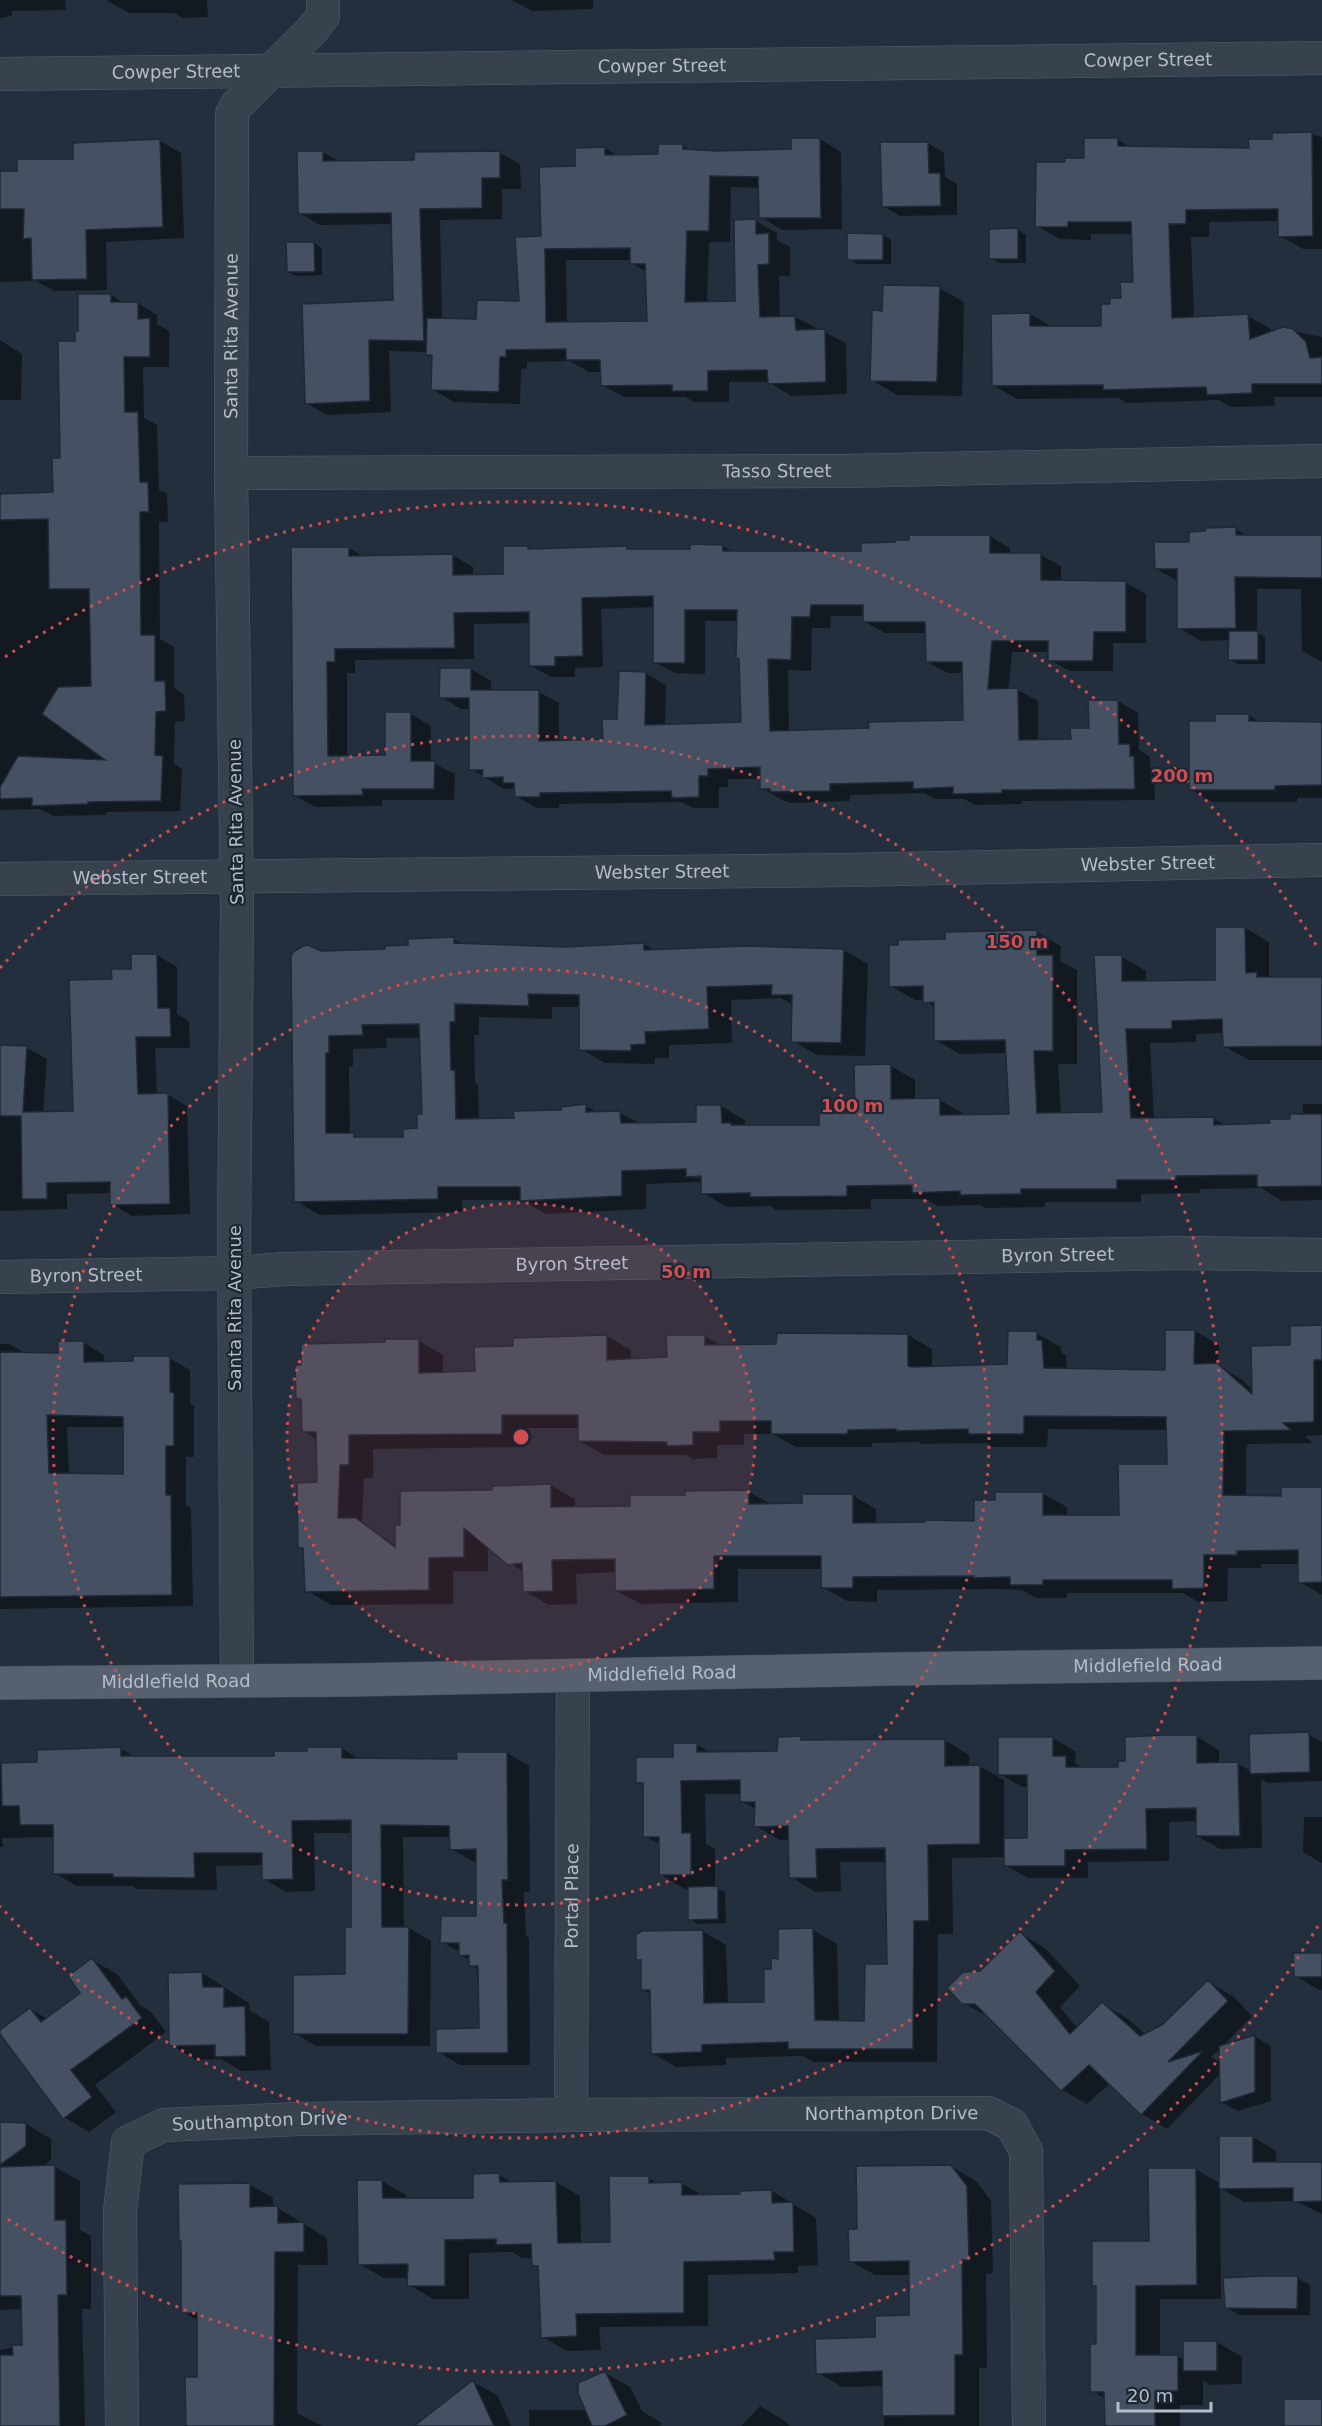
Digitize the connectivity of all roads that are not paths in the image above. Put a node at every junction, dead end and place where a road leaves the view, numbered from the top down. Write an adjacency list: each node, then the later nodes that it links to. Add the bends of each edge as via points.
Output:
1 (323, 0): 3 (street, Santa Rita Avenue, via 323,16)
2 (1322, 58): 3 (street, Cowper Street)
3 (271, 71): 4 (street, Cowper Street); 6 (street, Santa Rita Avenue, via 232,114)
4 (0, 74)
5 (1322, 461): 6 (street, Tasso Street, via 844,471)
6 (231, 473): 8 (street, Santa Rita Avenue)
7 (1322, 860): 8 (street, Webster Street)
8 (237, 877): 9 (street, Webster Street); 11 (street, Santa Rita Avenue)
9 (0, 879)
10 (1322, 1255): 11 (street, Byron Street, via 1185,1253)
11 (235, 1273): 12 (street, Byron Street); 15 (street, Santa Rita Avenue)
12 (0, 1277)
13 (1322, 1663): 14 (main road, Middlefield Road)
14 (573, 1677): 15 (main road, Middlefield Road); 17 (street, Portal Place)
15 (237, 1680): 16 (main road, Middlefield Road)
16 (0, 1683)
17 (571, 2115): 18 (street, Southampton Drive, via 164,2125 128,2142 120,2211); 19 (street, Northampton Drive, via 988,2113 1012,2125 1026,2151)
18 (122, 2426)
19 (1029, 2426)

